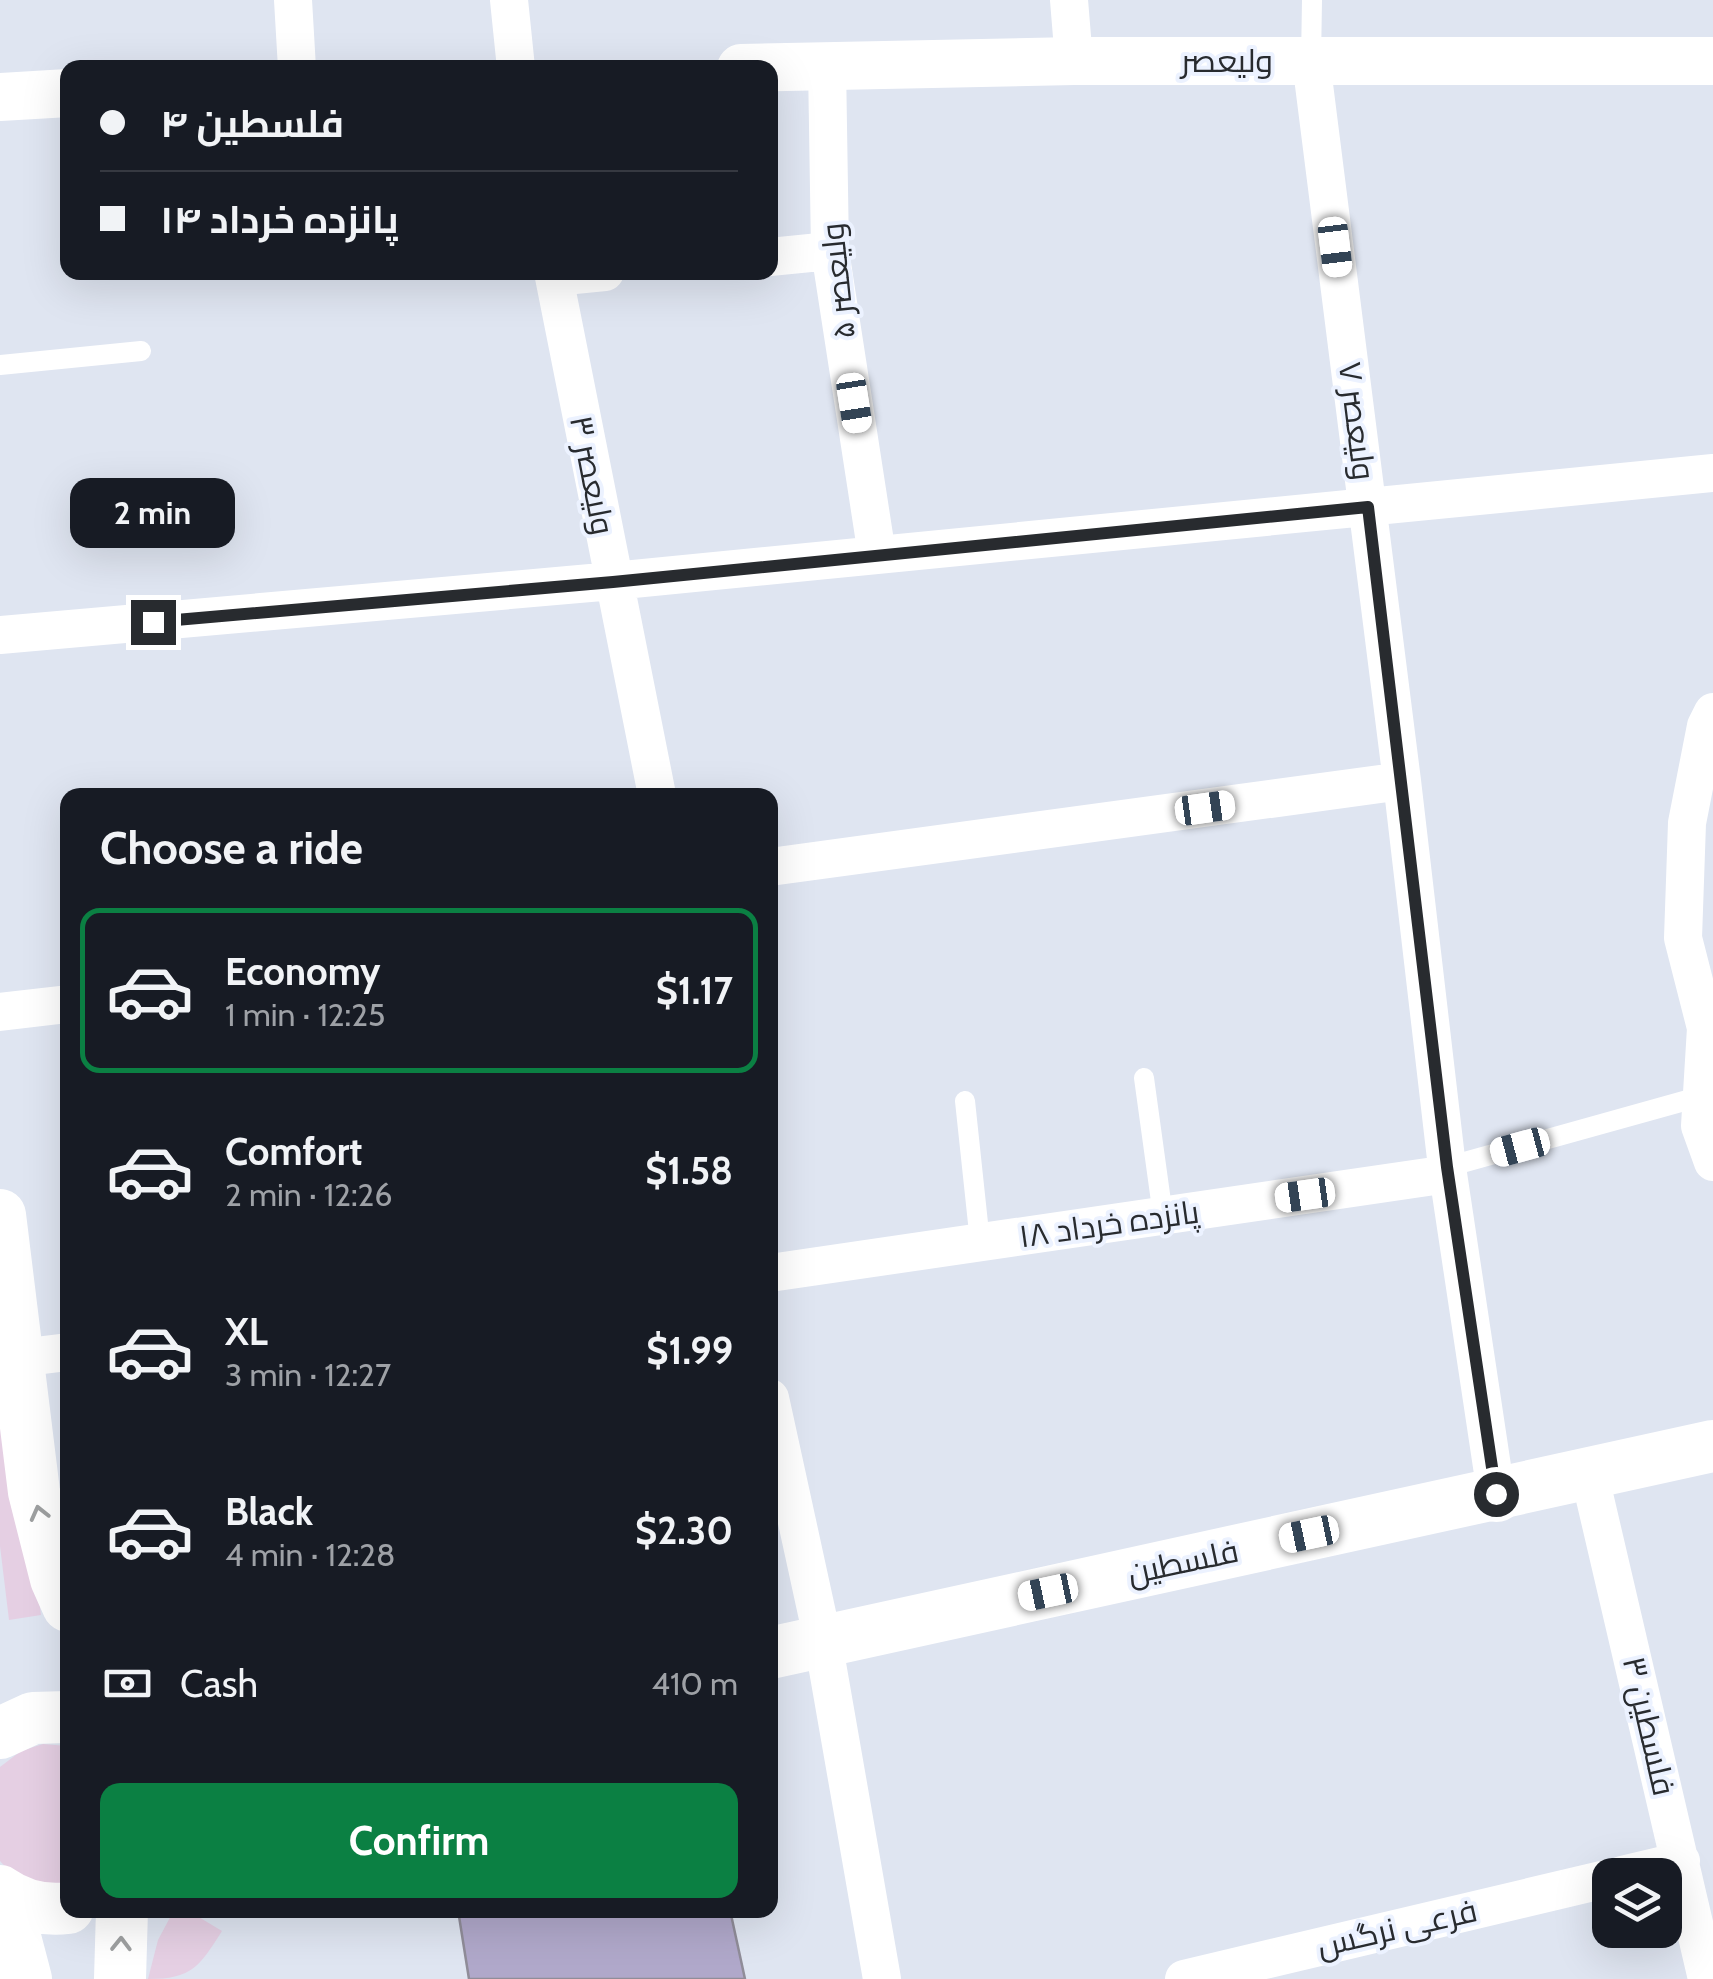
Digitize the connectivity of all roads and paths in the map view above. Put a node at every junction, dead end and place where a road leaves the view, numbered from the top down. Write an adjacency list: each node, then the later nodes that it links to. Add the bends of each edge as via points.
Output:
1 (292, 0): 5 (street)
2 (509, 0): 6 (street)
3 (1069, 0): 9 (street)
4 (1312, 0): 7 (lane)
5 (297, 60)
6 (515, 60)
7 (1312, 61): 8 (street, ولیعصر); 9 (street, ولیعصر); 20 (street, ولیعصر ۷)
8 (1713, 61)
9 (1074, 62): 10 (street, ولیعصر)
10 (827, 64): 11 (street, ولیعصر); 14 (street, ولیعصر ۵)
11 (778, 66)
12 (60, 93): 13 (street)
13 (0, 96)
14 (830, 251): 15 (street); 21 (street, ولیعصر ۵)
15 (778, 256)
16 (555, 280): 22 (street, ولیعصر ۳)
17 (141, 351): 18 (lane)
18 (0, 365)
19 (1713, 473): 20 (street)
20 (1368, 507): 21 (street); 25 (street, ولیعصر ۷)
21 (877, 555): 22 (street)
22 (613, 582): 23 (street); 26 (street, ولیعصر ۳)
23 (0, 635)
24 (1713, 712): 31 (street, via 1687,823 1683,938 1706,1028)
25 (1402, 782): 27 (street); 34 (street, ولیعصر ۷)
26 (656, 788)
27 (778, 866)
28 (60, 1005): 29 (street)
29 (0, 1012)
30 (1144, 1078): 36 (lane)
31 (1702, 1096): 33 (street, via 1700,1126); 34 (lane)
32 (965, 1101): 37 (lane)
33 (1713, 1162)
34 (1448, 1171): 36 (street, پانزده خرداد ۱۸); 43 (street, ولیعصر ۷)
35 (0, 1215): 39 (main road)
36 (1163, 1216): 37 (street, پانزده خرداد ۱۸)
37 (980, 1242): 38 (street, پانزده خرداد ۱۸)
38 (778, 1272)
39 (43, 1355): 44 (main road, one-way to 39, via 34,1492)
40 (778, 1434): 45 (street)
41 (1713, 1446): 42 (main road, فلسطین)
42 (1590, 1473): 43 (main road, فلسطین); 49 (street, فلسطین ۳)
43 (1496, 1494): 45 (main road, فلسطین)
44 (60, 1588)
45 (824, 1642): 46 (main road, فلسطین); 57 (street)
46 (778, 1651)
47 (60, 1716): 48 (main road, via 32,1718)
48 (0, 1733)
49 (1680, 1858)
50 (1682, 1866): 59 (street, فلسطین ۳)
51 (1592, 1882): 58 (street, فرعی نرگس)
52 (2, 1893): 53 (main road); 55 (main road)
53 (60, 1909)
54 (122, 1918): 56 (main road, one-way to 54)
55 (26, 1979)
56 (120, 1979)
57 (882, 1979)
58 (1184, 1979)
59 (1707, 1979)

